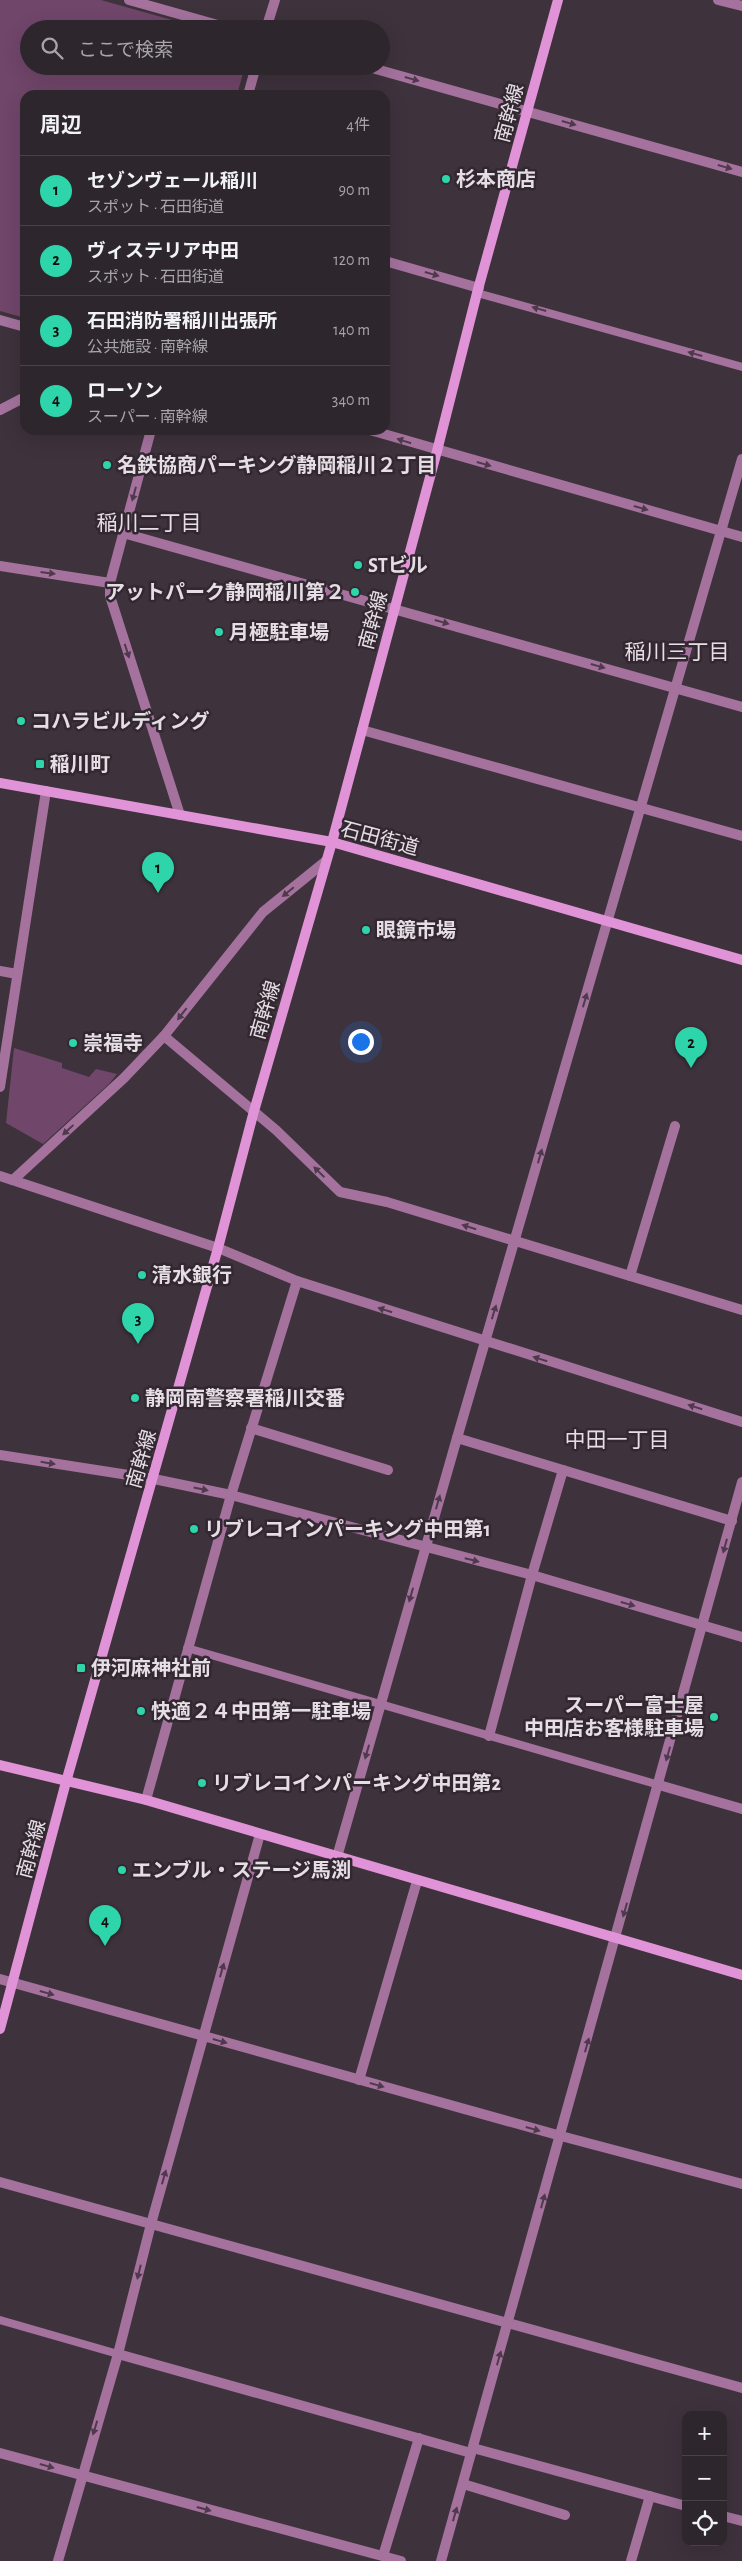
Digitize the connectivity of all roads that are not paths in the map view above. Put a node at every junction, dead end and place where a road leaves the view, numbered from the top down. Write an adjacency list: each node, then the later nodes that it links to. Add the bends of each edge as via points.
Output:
1 (129, 0): 6 (street)
2 (275, 0): 7 (street)
3 (558, 0): 11 (main road, 南幹線)
4 (718, 0): 5 (street)
5 (742, 6)
6 (200, 20)
7 (269, 20)
8 (390, 73): 11 (street, one-way to 11)
9 (254, 75): 10 (street)
10 (249, 90)
11 (528, 112): 12 (street, one-way to 12); 14 (main road, 南幹線)
12 (742, 172)
13 (390, 263): 14 (street, one-way to 14)
14 (478, 290): 17 (lane, one-way to 14); 22 (main road, 南幹線)
15 (0, 320): 16 (street)
16 (20, 326)
17 (742, 367)
18 (20, 400): 19 (street)
19 (0, 410)
20 (150, 435): 25 (street, one-way to 25)
21 (386, 435): 22 (street, one-way to 21)
22 (438, 451): 24 (street, one-way to 24); 29 (main road, 南幹線)
23 (742, 459): 24 (street)
24 (721, 530): 26 (street); 30 (street)
25 (123, 533): 28 (street); 29 (street)
26 (742, 536)
27 (0, 566): 28 (street, one-way to 28)
28 (110, 583): 36 (street, one-way to 36, via 110,596)
29 (395, 609): 30 (street, one-way to 30); 32 (main road, 南幹線)
30 (676, 688): 31 (street); 35 (street)
31 (742, 707)
32 (362, 730): 35 (street); 38 (main road, 南幹線)
33 (0, 783): 34 (main road, 石田街道)
34 (46, 791): 36 (main road, 石田街道); 43 (street)
35 (641, 806): 37 (street); 40 (street)
36 (180, 815): 38 (main road, 石田街道)
37 (742, 836)
38 (332, 842): 39 (main road, 南幹線); 40 (main road, 石田街道)
39 (326, 861): 44 (street, one-way to 44, via 263,912); 47 (main road, 南幹線)
40 (608, 920): 41 (main road, 石田街道); 51 (street, one-way to 40)
41 (742, 960)
42 (0, 971): 43 (street)
43 (17, 974): 45 (street)
44 (164, 1036): 47 (street); 50 (street, one-way to 50, via 124,1078)
45 (0, 1082): 46 (street)
46 (0, 1087)
47 (254, 1111): 51 (street, one-way to 47, via 387,1202 340,1192); 52 (main road, 南幹線)
48 (675, 1126): 53 (street)
49 (0, 1176): 50 (street)
50 (13, 1180): 52 (street)
51 (515, 1240): 53 (street); 56 (street, one-way to 51)
52 (218, 1248): 54 (street); 63 (main road, 南幹線)
53 (630, 1276): 55 (street)
54 (297, 1281): 56 (street, one-way to 54); 58 (street)
55 (742, 1310)
56 (485, 1342): 57 (street, one-way to 56); 59 (street)
57 (742, 1422)
58 (251, 1428): 61 (street); 65 (street)
59 (456, 1438): 62 (street); 67 (street, one-way to 59)
60 (0, 1456): 63 (street, one-way to 63)
61 (388, 1470)
62 (563, 1470): 66 (street); 68 (street)
63 (154, 1479): 65 (street, one-way to 65); 75 (main road, 南幹線)
64 (742, 1482): 66 (street)
65 (231, 1495): 67 (street); 71 (street)
66 (732, 1521): 69 (street, one-way to 69)
67 (425, 1548): 68 (street, one-way to 68); 72 (street, one-way to 72)
68 (532, 1576): 69 (street, one-way to 69); 73 (street)
69 (703, 1626): 70 (street); 76 (street, one-way to 76)
70 (742, 1637)
71 (187, 1648): 72 (lane); 77 (street)
72 (380, 1704): 73 (lane); 80 (street, one-way to 80)
73 (489, 1736): 76 (lane)
74 (0, 1766): 75 (main road)
75 (66, 1782): 77 (main road); 85 (main road, 南幹線)
76 (659, 1785): 78 (street); 82 (street, one-way to 82)
77 (146, 1800): 79 (main road)
78 (742, 1809)
79 (260, 1834): 80 (main road); 87 (street, one-way to 79)
80 (337, 1857): 81 (main road)
81 (417, 1881): 82 (main road); 88 (street)
82 (616, 1940): 83 (main road); 89 (street, one-way to 82)
83 (742, 1975)
84 (0, 1979): 85 (street)
85 (13, 1983): 86 (main road, 南幹線); 87 (street, one-way to 87)
86 (0, 2029)
87 (203, 2037): 88 (street, one-way to 88); 92 (street, one-way to 87)
88 (359, 2080): 89 (street, one-way to 89)
89 (561, 2136): 91 (street); 94 (street, one-way to 89)
90 (0, 2182): 92 (street)
91 (742, 2184)
92 (151, 2224): 94 (street); 95 (street, one-way to 95)
93 (0, 2320): 95 (lane)
94 (509, 2324): 96 (street); 98 (street, one-way to 94)
95 (118, 2354): 97 (street); 100 (street, one-way to 100)
96 (742, 2388)
97 (419, 2438): 98 (street); 107 (street)
98 (472, 2450): 101 (street); 102 (street)
99 (0, 2453): 100 (street, one-way to 100)
100 (81, 2476): 107 (street, one-way to 107); 108 (street)
101 (463, 2484): 104 (street); 110 (street, one-way to 101)
102 (650, 2496): 103 (street); 111 (street)
103 (682, 2505)
104 (565, 2515)
105 (727, 2517): 106 (street)
106 (742, 2522)
107 (383, 2556): 109 (street)
108 (58, 2561)
109 (401, 2561)
110 (442, 2561)
111 (631, 2561)

